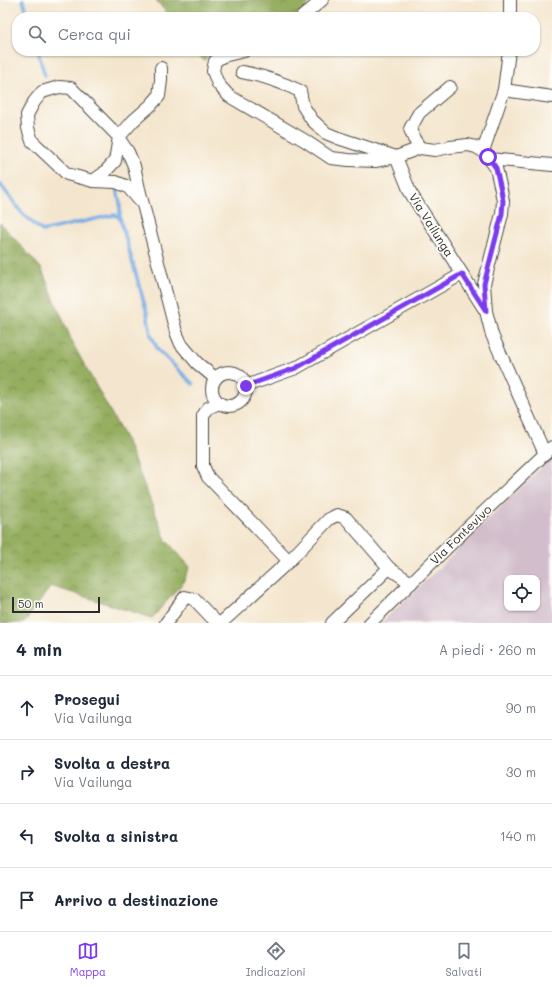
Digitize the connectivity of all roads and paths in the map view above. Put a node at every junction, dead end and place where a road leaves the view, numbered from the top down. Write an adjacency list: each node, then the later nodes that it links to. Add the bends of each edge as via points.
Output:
1 (322, 0): 3 (street)
2 (510, 0): 4 (street)
3 (308, 12)
4 (510, 12)
5 (223, 56): 15 (street, via 215,61 213,70 218,84 230,96 332,158 375,161)
6 (508, 56): 10 (street)
7 (161, 68): 12 (street, via 159,96)
8 (242, 72): 15 (street, via 259,75 300,91 303,106 312,120 326,133)
9 (450, 86): 13 (street, via 419,113 410,129 414,139)
10 (504, 90): 11 (street); 14 (street)
11 (552, 97)
12 (119, 138): 17 (street, via 114,161); 17 (street, via 71,88 59,86 42,92 34,102 27,115 32,141 67,174); 18 (street, via 134,166)
13 (414, 150): 14 (street, via 468,145 476,147); 15 (street)
14 (486, 155): 16 (street); 20 (street, Via Vailunga, via 496,168 503,201 484,284)
15 (396, 157): 19 (street, Via Vailunga, via 410,192)
16 (552, 165)
17 (93, 181): 18 (street, via 116,182 128,187)
18 (143, 204): 21 (street, via 176,332 181,344 197,363)
19 (462, 274): 20 (street, Via Vailunga); 22 (street, via 296,368)
20 (486, 311): 24 (street, Via Vailunga, via 492,335)
21 (215, 378): 22 (street, via 226,372 234,372 244,380); 23 (street, via 212,391)
22 (246, 386): 23 (street, via 246,394 237,404 224,406)
23 (219, 403): 25 (street, via 208,408 203,416 203,466 208,477)
24 (549, 451): 27 (street, Via Fontevivo)
25 (289, 561): 26 (street, via 329,519 337,515 346,518); 30 (street)
26 (389, 568): 27 (street); 31 (street)
27 (411, 583): 32 (street, Via Fontevivo)
28 (166, 623): 29 (street, via 185,597 194,599)
29 (218, 623)
30 (221, 623)
31 (332, 623)
32 (370, 623)

